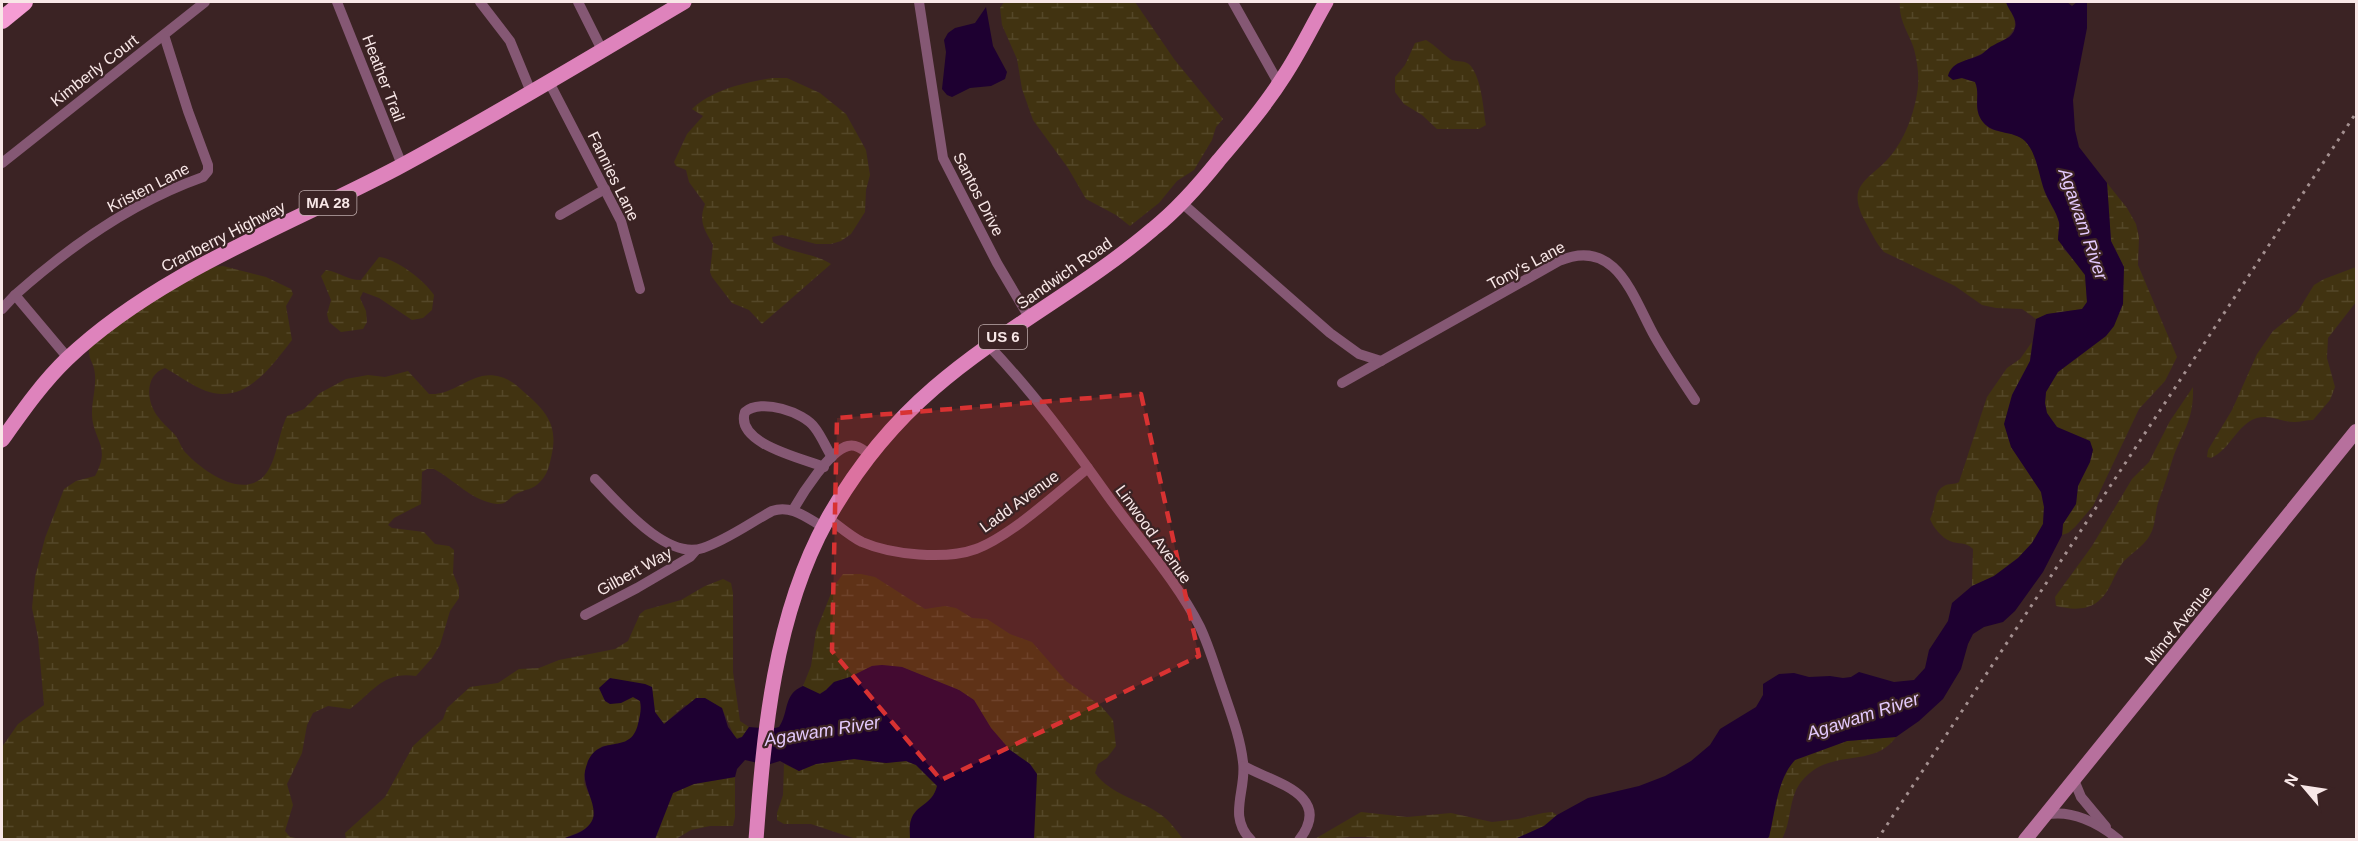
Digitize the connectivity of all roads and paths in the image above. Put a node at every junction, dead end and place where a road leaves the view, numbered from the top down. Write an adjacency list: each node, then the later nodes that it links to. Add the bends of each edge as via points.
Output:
1 (24, 2): 10 (highway)
2 (205, 2): 11 (street, Kimberly Court)
3 (337, 2): 17 (street, Heather Trail)
4 (480, 2): 15 (street, via 510,41)
5 (578, 2): 12 (street)
6 (684, 2): 12 (main road, Cranberry Highway / MA 28)
7 (918, 2): 24 (street, Santos Drive, via 943,158)
8 (1233, 2): 14 (street)
9 (1326, 2): 14 (main road, Sandwich Road / US 6)
10 (2, 20)
11 (164, 35): 16 (street, Kimberly Court); 22 (street, Kristen Lane, via 208,171 87,237)
12 (602, 50): 13 (main road, Cranberry Highway / MA 28)
13 (549, 82): 15 (main road, Cranberry Highway / MA 28); 18 (street, Fannies Lane)
14 (1279, 84): 19 (main road, Sandwich Road / US 6)
15 (531, 92): 17 (main road, Cranberry Highway / MA 28)
16 (2, 163)
17 (402, 165): 26 (main road, Cranberry Highway / MA 28, via 163,287 111,322)
18 (605, 189): 20 (street); 21 (street, Fannies Lane, via 626,235)
19 (1182, 203): 24 (main road, Sandwich Road / US 6, via 1139,241); 27 (street, via 1330,333 1359,354)
20 (560, 215)
21 (640, 289)
22 (15, 295): 23 (street, Kristen Lane); 26 (street)
23 (2, 309)
24 (1030, 319): 25 (main road, Sandwich Road / US 6)
25 (989, 346): 32 (main road, Sandwich Road / US 6, via 923,398); 35 (street, Linwood Avenue, via 1026,385)
26 (68, 358): 31 (main road, Cranberry Highway / MA 28)
27 (1381, 361): 28 (street, Tony's Lane); 29 (street, Tony's Lane, via 1559,261 1585,255 1612,265 1624,278)
28 (1342, 383)
29 (1695, 400)
30 (2356, 431): 42 (main road, Minot Avenue)
31 (2, 440)
32 (870, 455): 33 (street, via 860,447 848,446); 38 (main road, Sandwich Road / US 6)
33 (832, 457): 34 (street); 34 (street, via 814,426 796,415 770,406 745,412 749,429 769,447)
34 (824, 467): 37 (street)
35 (1088, 468): 38 (street, Ladd Avenue, via 1010,528 963,552 916,554 875,546); 41 (street, Linwood Avenue, via 1199,626)
36 (595, 479): 39 (street, via 654,534 677,547)
37 (793, 510): 38 (street, Ladd Avenue); 39 (street, Gilbert Way, via 778,509)
38 (826, 522): 45 (main road, Sandwich Road / US 6, via 804,569 784,631 768,726)
39 (696, 550): 40 (street, Gilbert Way, via 655,578)
40 (585, 615)
41 (1244, 766): 46 (street, Linwood Avenue, via 1238,814 1241,828); 47 (street, via 1280,781 1302,797 1310,814)
42 (2074, 780): 43 (main road, Minot Avenue); 44 (street, via 2082,797)
43 (2045, 815): 44 (street, via 2071,814); 48 (main road, Minot Avenue)
44 (2110, 832): 49 (street)
45 (756, 840)
46 (1251, 840)
47 (1299, 840)
48 (2025, 840)
49 (2119, 840)

